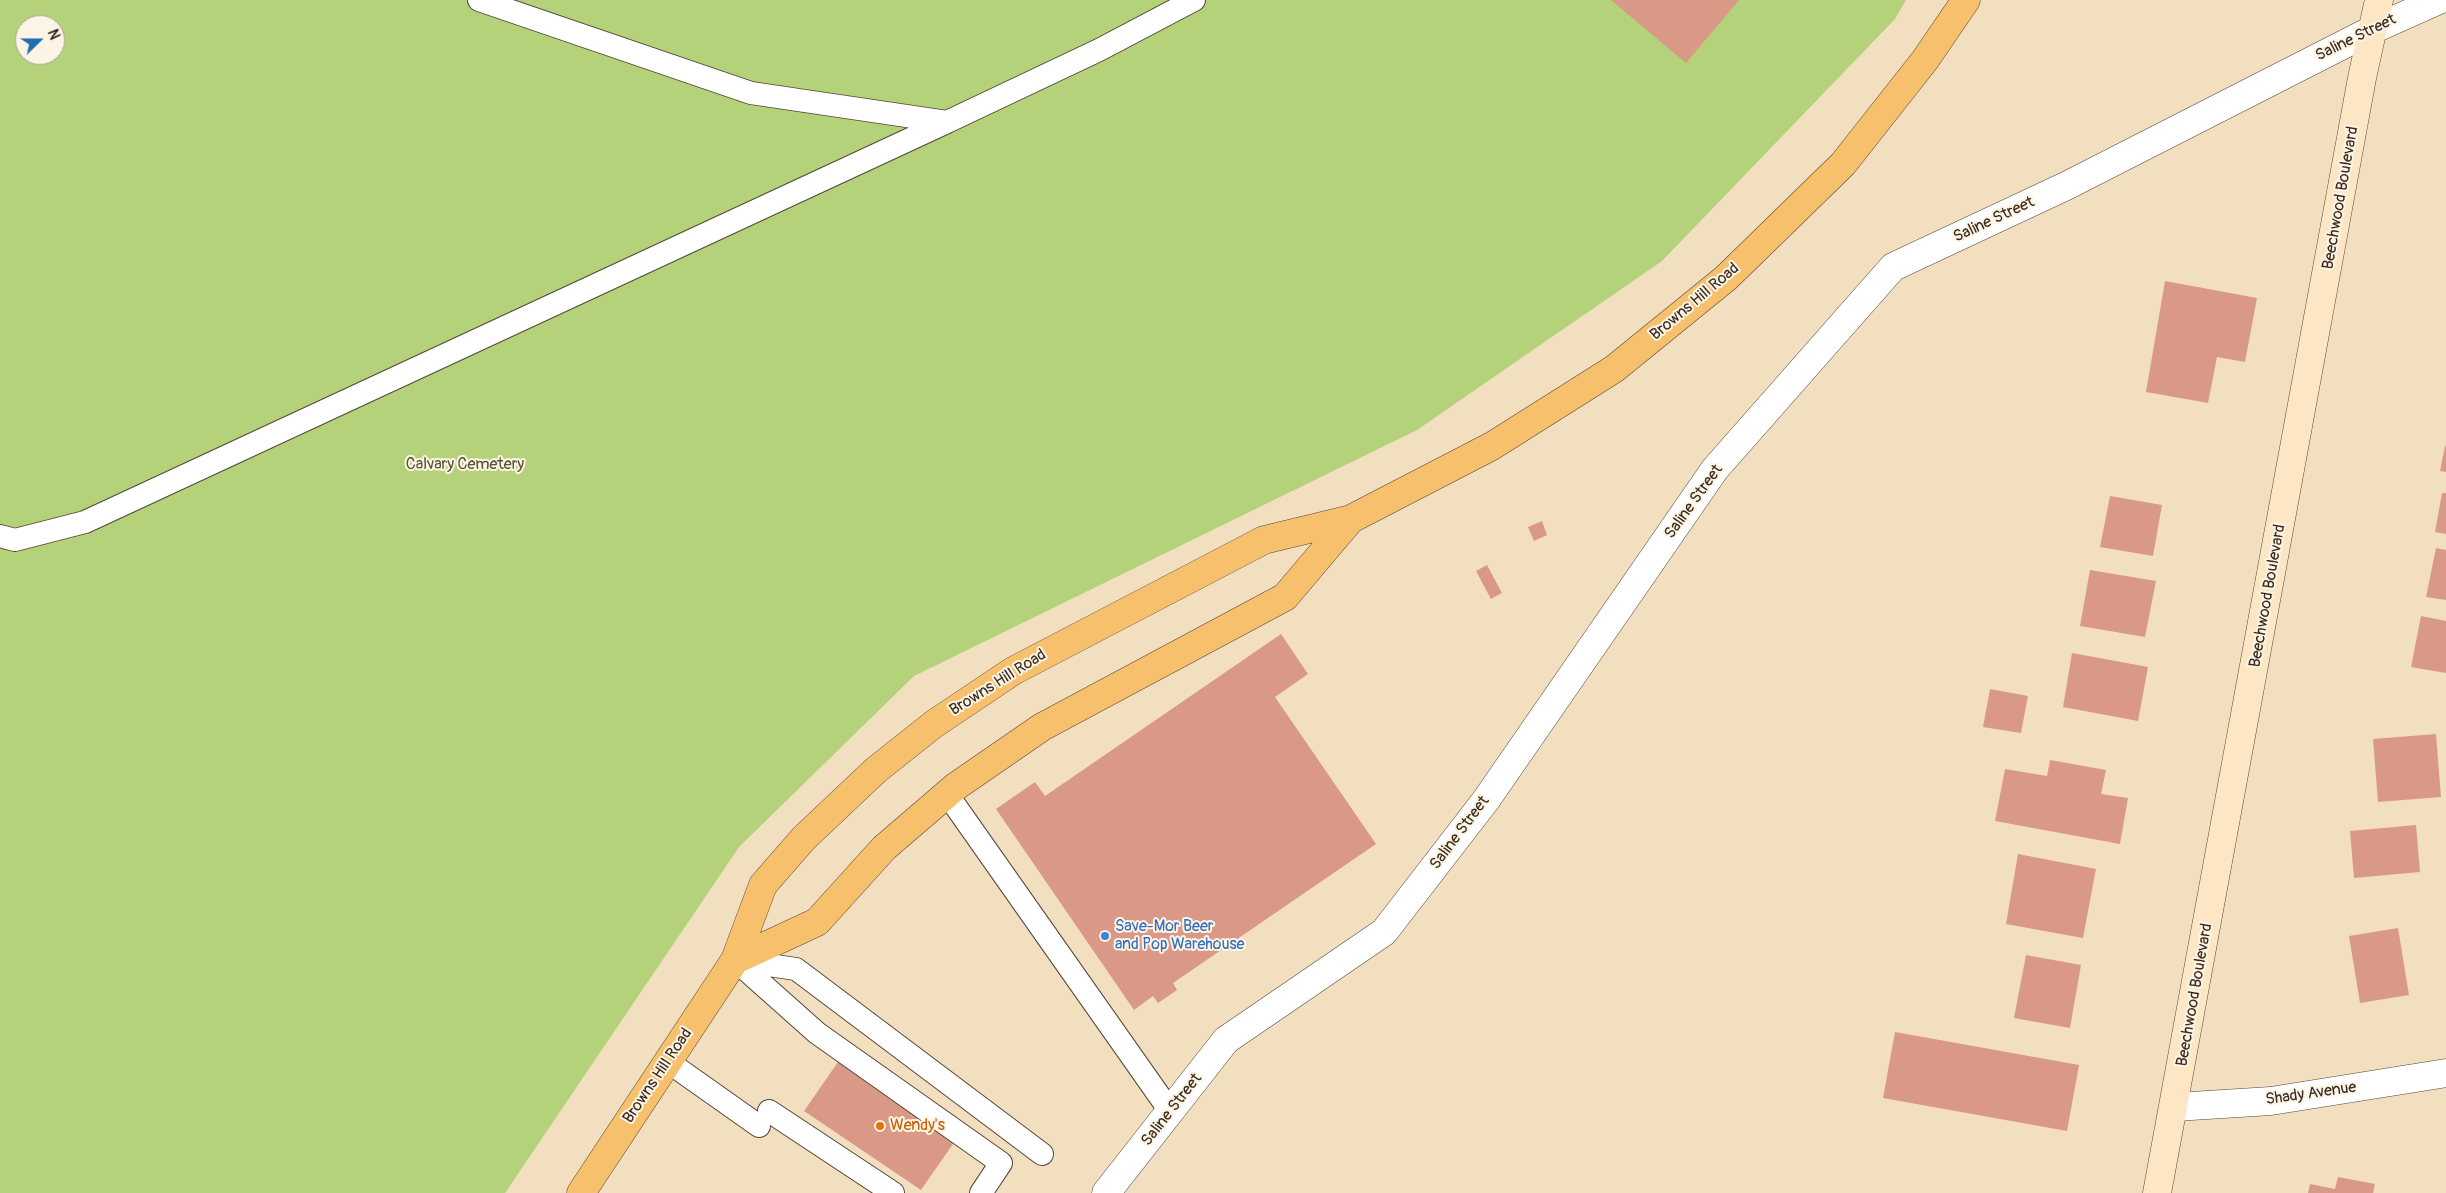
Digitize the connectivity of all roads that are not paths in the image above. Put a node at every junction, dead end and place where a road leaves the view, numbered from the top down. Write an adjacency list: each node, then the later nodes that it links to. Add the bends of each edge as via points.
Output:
1 (479, 0): 7 (lane, via 751,93)
2 (1194, 0): 7 (lane, via 1099,50)
3 (1966, 0): 8 (main road, Browns Hill Road, via 1925,60 1843,164 1726,278 1614,369 1492,446)
4 (2379, 0): 6 (street, Beechwood Boulevard)
5 (2439, 0): 6 (street, Saline Street)
6 (2374, 28): 16 (street, Beechwood Boulevard, via 2362,78); 17 (street, Saline Street, via 2066,186 1893,267 1716,469 1486,800 1384,932 1226,1040)
7 (947, 122): 9 (lane, via 85,522 15,540)
8 (1351, 519): 10 (main road, Browns Hill Road, via 1285,597 1042,727); 11 (main road, Browns Hill Road, via 1264,540 1012,671 934,724 876,770 804,838 763,885)
9 (0, 536)
10 (947, 794): 11 (main road, Browns Hill Road, via 884,848 817,922); 17 (lane)
11 (735, 960): 12 (lane, via 796,970); 13 (lane); 14 (main road, Browns Hill Road)
12 (826, 992): 13 (lane); 18 (lane)
13 (817, 1033): 21 (lane, via 1001,1162)
14 (668, 1061): 19 (main road, Browns Hill Road); 20 (lane)
15 (2446, 1073): 16 (street, Shady Avenue, via 2271,1101)
16 (2175, 1107): 23 (street, Beechwood Boulevard)
17 (1170, 1111): 22 (street, Saline Street)
18 (1042, 1154)
19 (581, 1193)
20 (893, 1193)
21 (981, 1193)
22 (1106, 1193)
23 (2158, 1193)

